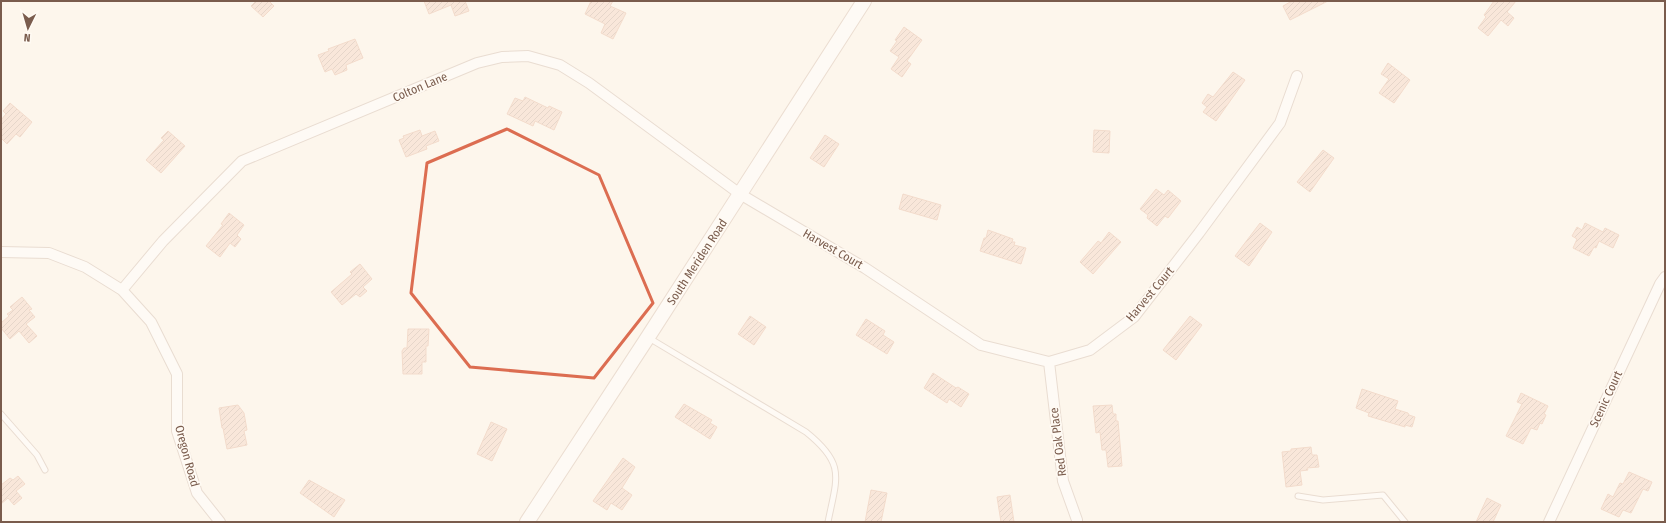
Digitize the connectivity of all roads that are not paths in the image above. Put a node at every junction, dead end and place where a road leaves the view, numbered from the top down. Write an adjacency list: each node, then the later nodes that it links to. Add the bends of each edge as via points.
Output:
1 (864, 1): 3 (main road, South Meriden Road)
2 (1297, 76): 8 (street, Harvest Court, via 1280,123 1134,317 1090,350)
3 (740, 194): 6 (street, Colton Lane, via 589,82 560,65 528,56 502,57 478,63 242,161 163,242); 7 (main road, South Meriden Road); 8 (street, Harvest Court, via 865,268 981,345)
4 (1, 252): 6 (street, Oregon Road, via 49,253 85,267)
5 (1665, 277): 17 (street, Scenic Court)
6 (122, 290): 13 (street, Oregon Road, via 151,322 176,374 177,431 197,494)
7 (648, 337): 14 (main road, South Meriden Road); 15 (lane, via 806,432 821,444 836,468 836,482)
8 (1049, 362): 12 (street, Red Oak Place, via 1062,481)
9 (1, 414): 10 (lane, via 37,455)
10 (45, 470)
11 (1298, 496): 16 (lane, via 1323,500 1383,495)
12 (1077, 520)
13 (220, 522)
14 (527, 522)
15 (828, 522)
16 (1405, 522)
17 (1549, 522)

